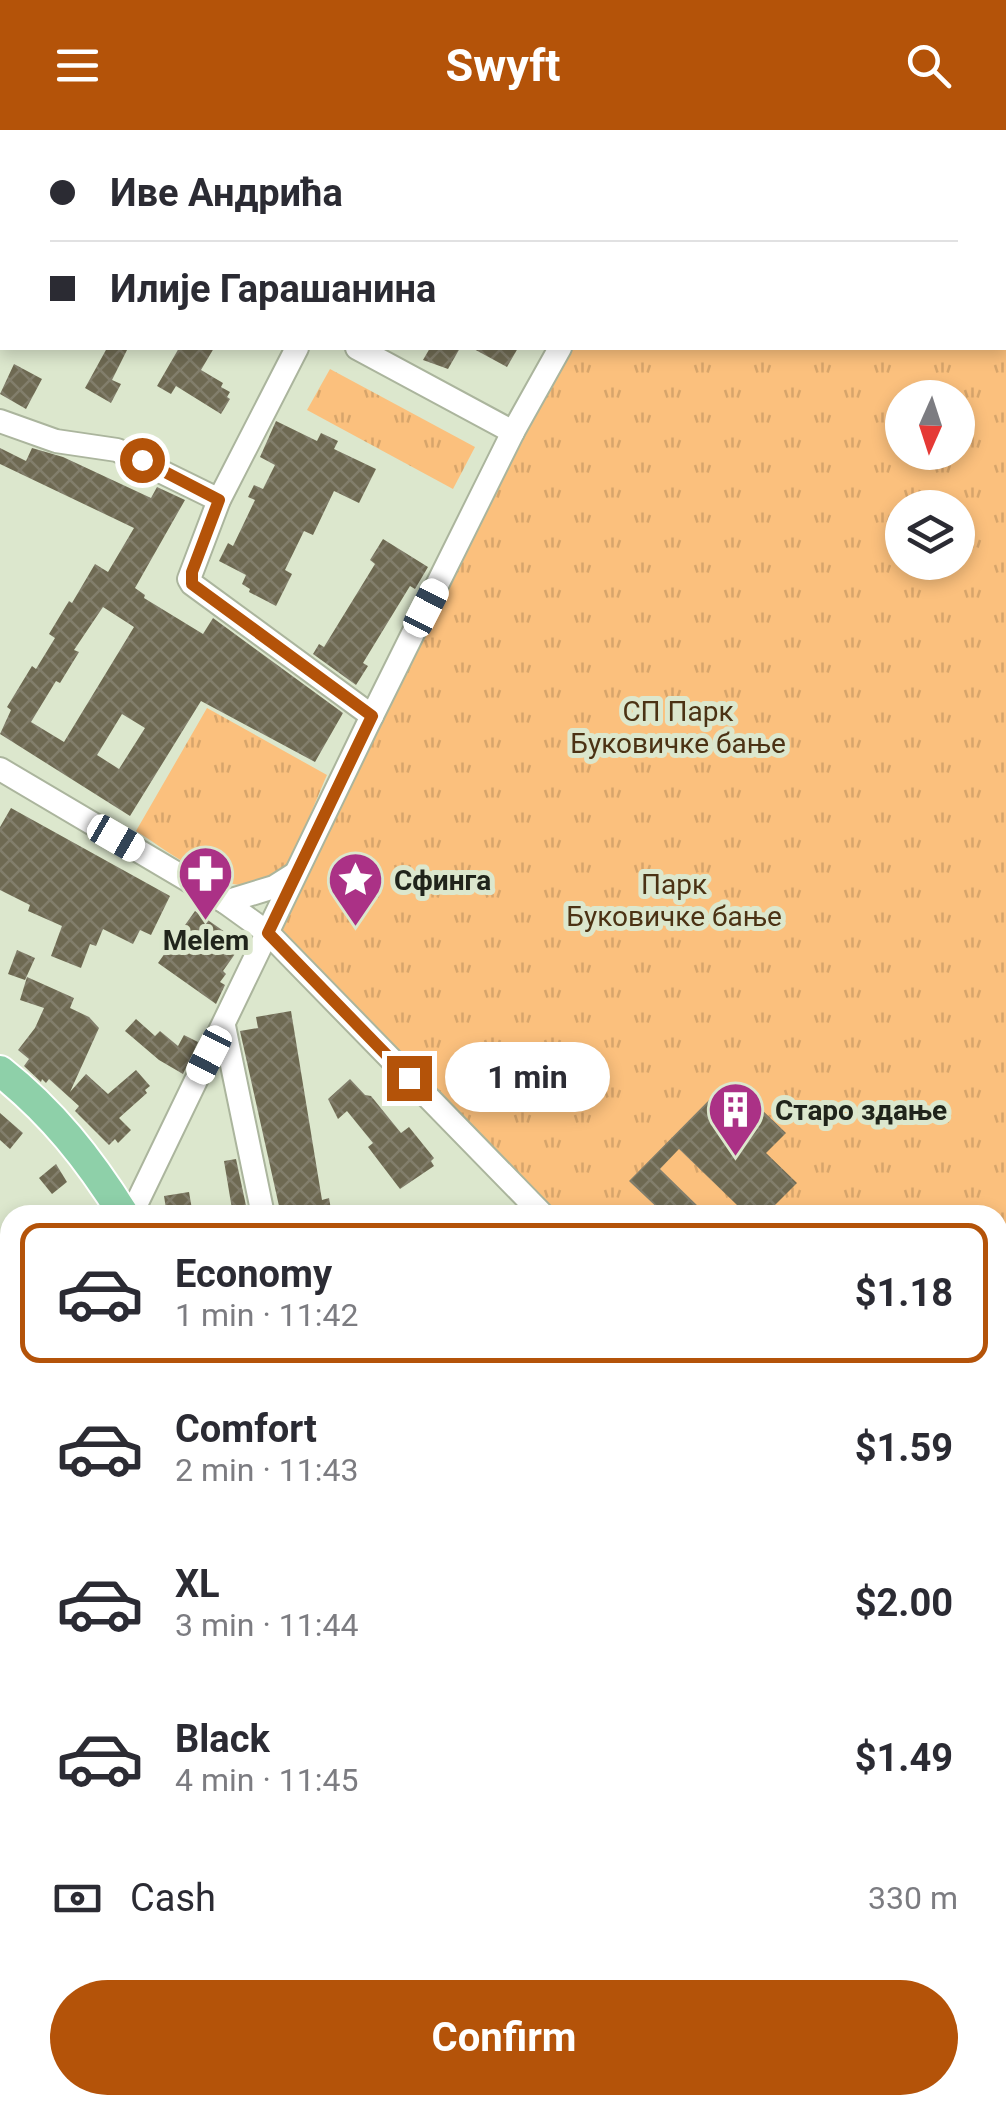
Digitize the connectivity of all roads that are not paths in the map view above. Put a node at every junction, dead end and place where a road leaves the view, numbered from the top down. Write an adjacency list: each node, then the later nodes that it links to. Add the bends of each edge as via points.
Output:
1 (296, 350): 6 (street)
2 (360, 350): 5 (street)
3 (559, 350): 5 (street)
4 (0, 420): 6 (street, via 56,441 116,450)
5 (513, 432): 7 (street)
6 (219, 500): 7 (street, via 192,584)
7 (372, 716): 9 (street)
8 (0, 769): 10 (street)
9 (294, 875): 10 (street); 11 (street)
10 (226, 902): 11 (street)
11 (268, 933): 12 (street); 17 (street)
12 (224, 1026): 15 (street); 16 (street)
13 (0, 1071): 14 (main road, via 73,1140)
14 (121, 1205)
15 (133, 1205)
16 (260, 1205)
17 (533, 1205)

